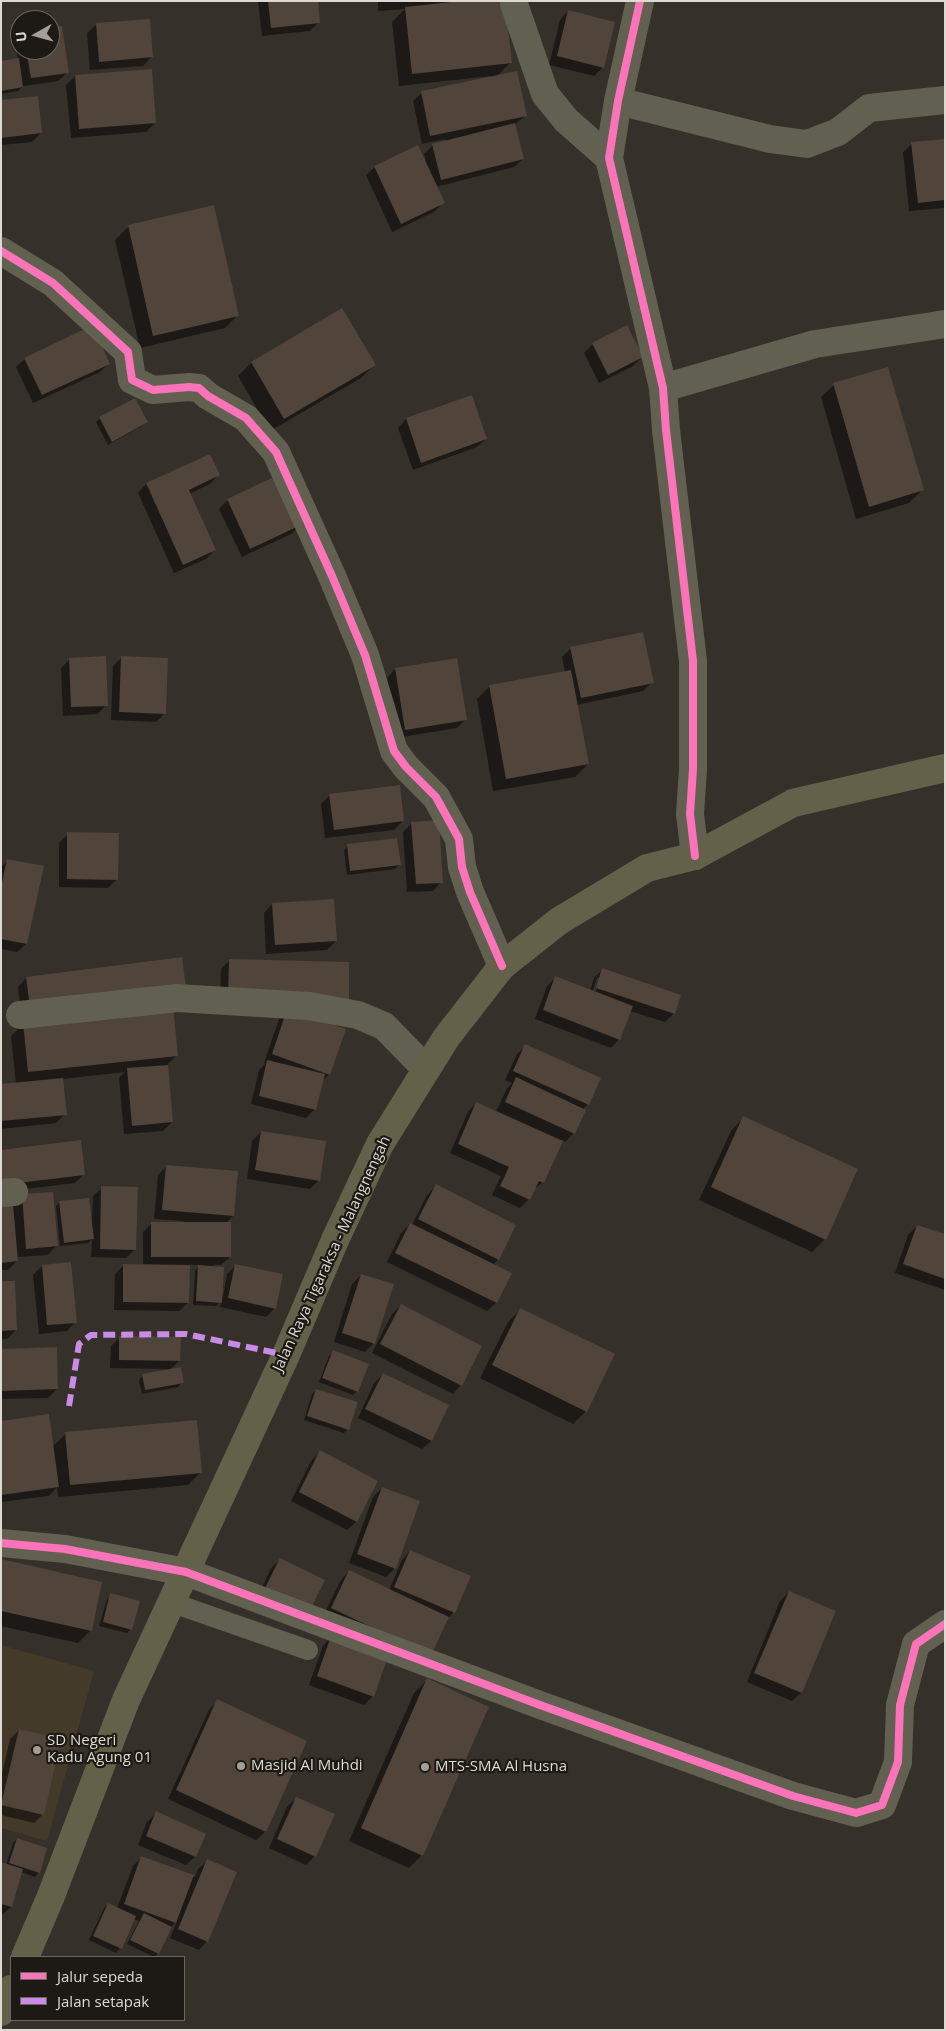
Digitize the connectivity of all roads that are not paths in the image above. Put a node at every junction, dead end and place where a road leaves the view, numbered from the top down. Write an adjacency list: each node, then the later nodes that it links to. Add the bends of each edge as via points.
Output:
1 (640, 1): 4 (street)
2 (514, 4): 5 (street, via 544,94 566,120)
3 (945, 100): 4 (street, via 869,108 838,132 807,144 770,140)
4 (618, 101): 5 (street)
5 (609, 158): 8 (street)
6 (1, 251): 11 (street, via 53,283 128,352 132,380 152,390 199,388 246,418 276,452 365,655 394,751 436,797 459,839 462,867 470,892)
7 (945, 324): 8 (street, via 815,344)
8 (663, 388): 10 (street, via 693,661 690,814)
9 (945, 768): 10 (main road, Jalan Raya Tigaraksa - Malangnengah, via 793,803)
10 (695, 856): 11 (main road, Jalan Raya Tigaraksa - Malangnengah, via 647,868 559,921)
11 (502, 966): 13 (main road, Jalan Raya Tigaraksa - Malangnengah)
12 (20, 1015): 13 (street, via 177,998 310,1006 358,1015 384,1026)
13 (426, 1069): 15 (main road, Jalan Raya Tigaraksa - Malangnengah, via 380,1144)
14 (1, 1543): 15 (street, via 65,1549)
15 (186, 1572): 16 (main road, Jalan Raya Tigaraksa - Malangnengah); 17 (street, via 774,1789 856,1812 882,1805 898,1762 900,1705 916,1644)
16 (170, 1602): 18 (lane); 19 (main road, Jalan Raya Tigaraksa - Malangnengah, via 126,1700)
17 (945, 1624)
18 (308, 1650)
19 (25, 1956)
20 (10, 1991): 21 (main road)
21 (1, 2012)

